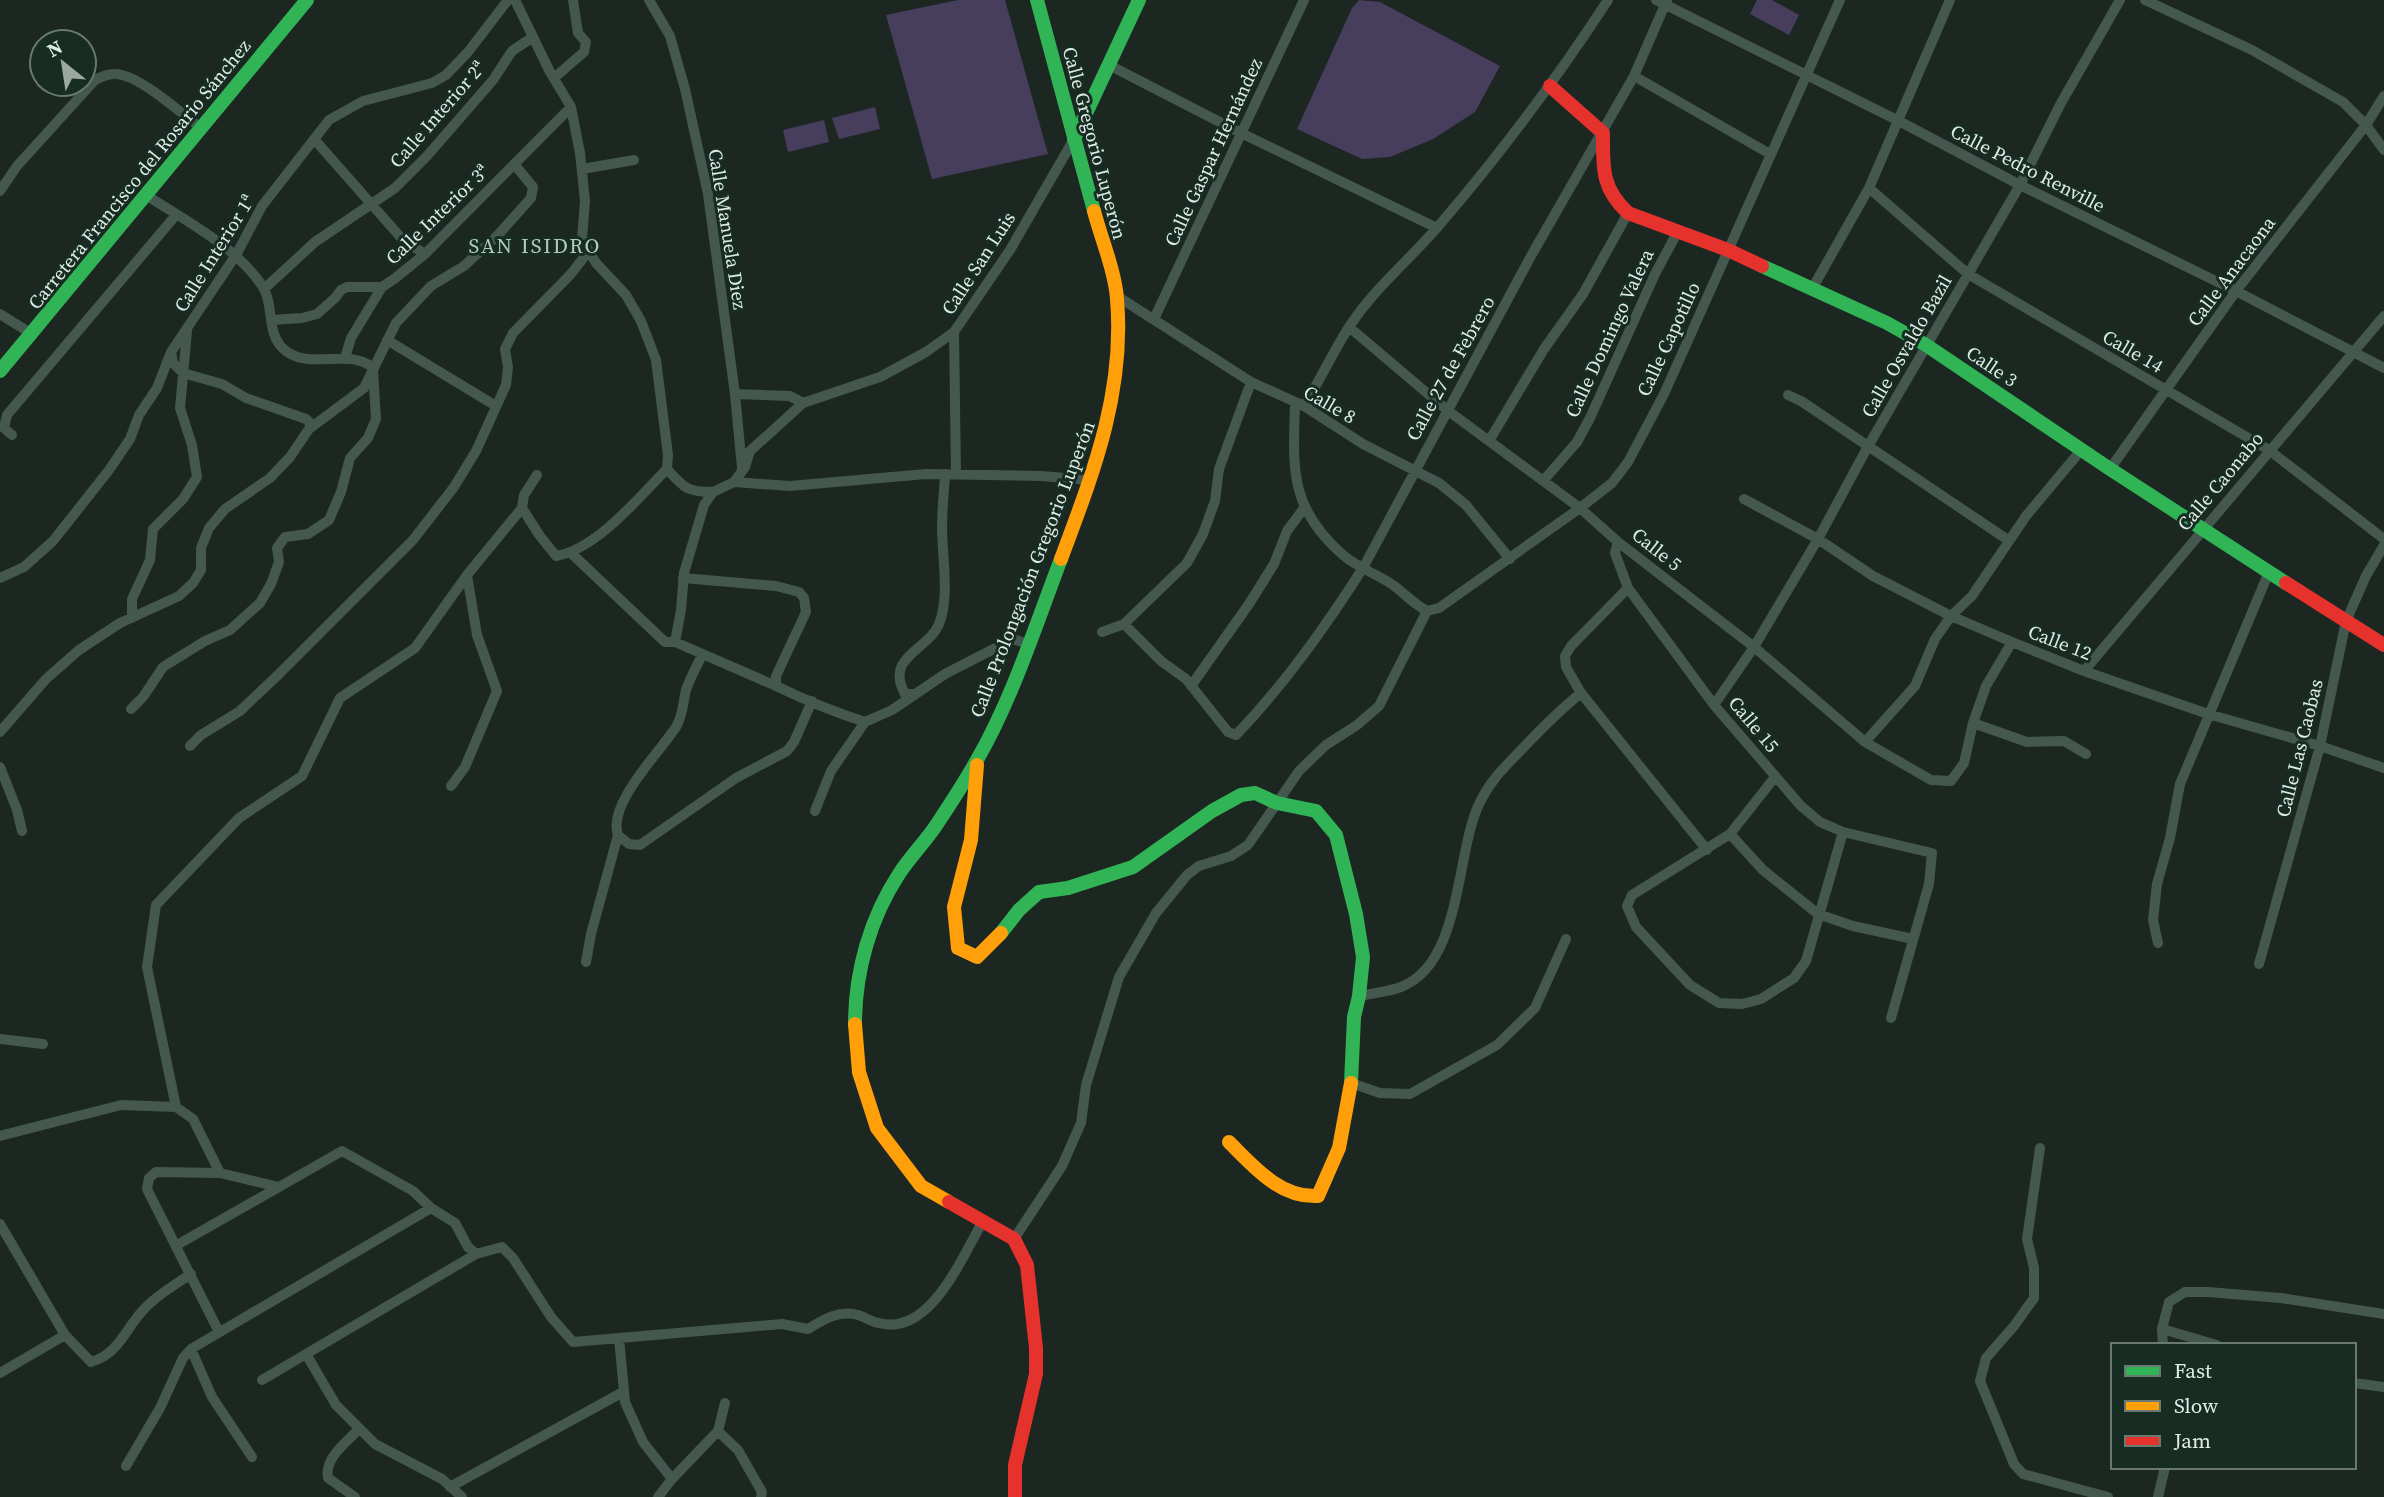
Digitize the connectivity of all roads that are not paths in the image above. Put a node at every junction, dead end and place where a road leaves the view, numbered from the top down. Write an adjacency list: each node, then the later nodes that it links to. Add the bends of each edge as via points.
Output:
1 (307, 0): 25 (street, Carretera Francisco del Rosario Sánchez)
2 (508, 0): 28 (street, Calle Interior 1ª, via 446,75 363,101 329,120)
3 (515, 0): 15 (street)
4 (573, 0): 19 (street, via 578,33 586,42 584,52)
5 (649, 0): 73 (street, Calle Manuela Diez, via 670,36 685,89 708,194)
6 (1037, 0): 29 (street, Calle Gregorio Luperón)
7 (1139, 0): 16 (street)
8 (1304, 0): 26 (street, Calle Gaspar Hernández)
9 (1608, 0): 20 (street)
10 (1840, 0): 18 (street, Calle Capotillo)
11 (1950, 0): 23 (street)
12 (2120, 0): 35 (street, Calle Osvaldo Bazil)
13 (2145, 0): 24 (street, via 2252,50 2343,102)
14 (1663, 2): 17 (street, Calle 27 de Febrero); 18 (street, Calle Pedro Renville)
15 (533, 37): 19 (street); 39 (street, Calle Interior 2ª, via 512,51 427,156)
16 (1109, 65): 26 (street); 29 (street)
17 (1634, 76): 27 (street, Calle 27 de Febrero); 31 (street)
18 (1806, 76): 23 (street, Calle Pedro Renville); 31 (street, Calle Capotillo)
19 (554, 78): 22 (street)
20 (1549, 86): 27 (street); 42 (street)
21 (2384, 96): 24 (street, Calle Anacaona)
22 (571, 107): 33 (street, Calle Interior 3ª); 34 (street)
23 (1897, 120): 35 (street, Calle Pedro Renville); 36 (street)
24 (2366, 125): 30 (street); 52 (street, Calle Anacaona)
25 (202, 129): 37 (street, via 151,90 122,75 108,74 95,80); 38 (street, Carretera Francisco del Rosario Sánchez)
26 (1241, 133): 42 (street); 56 (street, Calle Gaspar Hernández)
27 (1603, 134): 40 (street, via 1603,171 1615,201); 78 (street, Calle 27 de Febrero)
28 (314, 139): 39 (street); 47 (street, Calle Interior 1ª, via 262,206)
29 (1074, 139): 53 (street, Calle Gregorio Luperón); 60 (street, Calle San Luis, via 1010,250)
30 (2384, 150)
31 (1770, 154): 44 (street, Calle Capotillo)
32 (634, 160): 34 (street)
33 (513, 164): 46 (street, Calle Interior 3ª); 62 (street, via 533,187 531,198 464,266 431,286 396,323)
34 (582, 169): 45 (street, via 582,239)
35 (2020, 185): 48 (street, Calle Osvaldo Bazil); 52 (street, Calle Pedro Renville)
36 (1869, 188): 48 (street, Calle 14); 51 (street)
37 (0, 191)
38 (146, 195): 41 (street); 61 (street, Carretera Francisco del Rosario Sánchez)
39 (371, 204): 46 (street, via 403,240); 50 (street, Calle Interior 2ª, via 315,242)
40 (1628, 213): 43 (street, Calle 3); 81 (street, via 1583,294)
41 (176, 215): 47 (street); 80 (street, via 7,415 4,428)
42 (1437, 228): 58 (street, via 1377,289)
43 (1678, 231): 44 (street, Calle 3); 92 (street, Calle Domingo Valera, via 1590,418 1577,442)
44 (1728, 250): 51 (street, Calle 3); 98 (street, Calle Capotillo, via 1664,394 1628,462 1612,483)
45 (589, 251): 77 (street, via 513,333 505,349 506,385); 85 (street, via 626,295 656,360)
46 (425, 254): 49 (street, Calle Interior 3ª)
47 (236, 255): 50 (street); 59 (street, Calle Interior 1ª)
48 (1968, 274): 63 (street, Calle Osvaldo Bazil); 72 (street, Calle 14)
49 (382, 287): 57 (street, Calle Interior 3ª, via 347,287 317,314); 66 (street, via 351,338)
50 (264, 289): 57 (street)
51 (1812, 289): 63 (street, Calle 3)
52 (2235, 291): 65 (street, Calle Pedro Renville); 72 (street, Calle Anacaona)
53 (1117, 296): 56 (street, Calle 8); 91 (street, Calle Prolongación Gregorio Luperón, via 1116,380 1108,427)
54 (0, 314): 61 (street)
55 (2384, 316): 65 (street, Calle Caonabo)
56 (1154, 319): 71 (street, Calle 8)
57 (271, 320): 66 (street, via 278,343 288,353)
58 (1349, 327): 76 (street); 78 (street, Calle 5)
59 (188, 329): 64 (street, Calle Interior 1ª); 70 (street)
60 (954, 332): 75 (street, Calle San Luis, via 880,377); 89 (street)
61 (32, 334): 69 (street, Carretera Francisco del Rosario Sánchez)
62 (387, 340): 67 (street); 77 (street)
63 (1926, 345): 82 (street, Calle Osvaldo Bazil); 83 (street, Calle 3)
64 (171, 352): 70 (street, via 173,363); 110 (street, Calle Interior 1ª, via 157,388 109,470 53,541 24,567)
65 (2352, 352): 68 (street, Calle Pedro Renville); 84 (street, Calle Caonabo)
66 (345, 358): 67 (street)
67 (372, 367): 79 (street, via 364,388); 132 (street, via 376,419 368,438 350,458 329,520 308,534 285,537 277,548 279,562 260,603 230,631 163,667)
68 (2384, 368)
69 (0, 371)
70 (183, 373): 79 (street, via 222,384); 115 (street, via 180,408 197,477 183,499 153,529 150,560 132,599)
71 (1251, 382): 76 (street, Calle 8); 117 (street, via 1219,469 1215,501 1203,534 1187,563)
72 (2165, 390): 84 (street, Calle 14); 86 (street, Calle Anacaona)
73 (736, 394): 75 (street, via 790,396); 87 (street, Calle Manuela Diez)
74 (1788, 395): 82 (street)
75 (803, 403): 87 (street, via 750,451)
76 (1300, 405): 88 (street, Calle 8); 97 (street, via 1293,463)
77 (496, 406): 138 (street, via 476,451 413,540 278,676 240,711)
78 (1447, 410): 81 (street, Calle 5); 88 (street, Calle 27 de Febrero)
79 (313, 426): 115 (street, via 270,478 225,509 209,528 201,548 201,570 193,583 179,596)
80 (12, 435)
81 (1489, 441): 92 (street, Calle 5)
82 (1867, 448): 100 (street, Calle Osvaldo Bazil); 102 (street)
83 (2082, 449): 86 (street, Calle 3); 102 (street)
84 (2269, 450): 99 (street, Calle Caonabo); 101 (street, Calle 14)
85 (667, 469): 94 (street, via 684,488); 105 (street, via 608,528)
86 (2110, 469): 99 (street, Calle 3)
87 (742, 471): 93 (street)
88 (1413, 472): 106 (street, Calle 8, via 1439,483 1465,505); 107 (street, Calle 27 de Febrero)
89 (951, 474): 91 (street); 93 (street, via 790,486); 129 (street, via 942,527 944,596 939,626 902,664 905,694)
90 (537, 475): 96 (street, via 524,495)
91 (1090, 480): 121 (street, Calle Prolongación Gregorio Luperón)
92 (1544, 481): 98 (street, Calle 5)
93 (734, 482): 94 (street)
94 (713, 492): 111 (street, via 704,505)
95 (1744, 499): 100 (street, Calle 12)
96 (522, 508): 105 (street, via 556,556); 109 (street)
97 (1304, 508): 107 (street, via 1343,555); 127 (street, via 1249,604)
98 (1580, 508): 103 (street, Calle 5); 106 (street, Calle Capotillo)
99 (2204, 527): 108 (street, Calle 3); 125 (street, Calle Caonabo)
100 (1818, 539): 114 (street, Calle 12, via 1873,576); 123 (street, Calle Osvaldo Bazil)
101 (2384, 539)
102 (2008, 540): 114 (street, via 1972,596)
103 (1618, 542): 112 (street, Calle 15, via 1615,554); 123 (street, Calle 5)
104 (2384, 545): 116 (street, Calle Las Caobas)
105 (571, 554): 119 (street, via 660,638)
106 (1510, 559): 113 (street, Calle Capotillo, via 1439,608)
107 (1363, 568): 113 (street); 127 (street, Calle 27 de Febrero, via 1273,696 1236,735 1227,732)
108 (2269, 572): 116 (street, Calle 3); 133 (street)
109 (467, 575): 145 (street, via 477,635 497,691 465,767); 164 (street, via 415,648 340,698 302,776 239,818 156,905 147,967)
110 (0, 578)
111 (683, 578): 119 (street); 126 (street, via 799,592 806,612)
112 (1628, 588): 128 (street, via 1565,656); 131 (street, Calle 15)
113 (1427, 611): 146 (street, via 1379,706 1326,745 1299,771)
114 (1951, 616): 120 (street, Calle 12); 137 (street, via 1915,686)
115 (132, 618): 136 (street, via 71,657)
116 (2346, 621): 122 (street, Calle 3); 139 (street, Calle Las Caobas)
117 (1124, 624): 118 (street); 127 (street)
118 (1102, 632)
119 (675, 642): 124 (street)
120 (2012, 642): 125 (street, Calle 12); 135 (street, via 1986,686)
121 (1029, 644): 129 (street, via 1013,639); 141 (street, Calle Prolongación Gregorio Luperón)
122 (2384, 645)
123 (1754, 647): 131 (street, Calle Osvaldo Bazil); 137 (street, Calle 5)
124 (702, 655): 126 (street); 151 (street, via 677,725 640,774 617,815)
125 (2084, 671): 133 (street, Calle 12)
126 (776, 685): 130 (street)
127 (1191, 686)
128 (1581, 693): 152 (street); 159 (street, via 1493,777 1478,804 1450,922 1424,972 1402,987)
129 (914, 694): 134 (street)
130 (812, 701): 134 (street); 151 (street, via 787,751 736,778 640,845 629,844)
131 (1714, 705): 144 (street, Calle 15)
132 (131, 709)
133 (2208, 714): 139 (street, Calle 12); 156 (street, via 2180,784 2157,884 2153,920)
134 (865, 722): 147 (street, via 831,771)
135 (1973, 723): 137 (street, Calle 5, via 1964,764 1951,781 1931,780); 140 (street, via 2027,741 2064,741)
136 (0, 732)
137 (1865, 742)
138 (190, 746)
139 (2320, 747): 143 (street, Calle 12); 158 (street, Calle Las Caobas)
140 (2086, 754)
141 (978, 759): 146 (street, via 971,840 954,907 958,948 977,957 1039,892 1068,888 1133,867 1241,795 1255,793); 171 (street, Calle Prolongación Gregorio Luperón, via 881,908 859,975 855,1040 859,1072 877,1128 921,1186)
142 (0, 767): 148 (street)
143 (2384, 768)
144 (1775, 777): 149 (street, Calle 15, via 1820,822); 150 (street)
145 (451, 786)
146 (1277, 803): 159 (street, via 1316,811 1336,835 1363,957); 173 (street, via 1248,845 1199,866 1156,913 1119,977 1086,1086 1081,1123 1062,1166)
147 (815, 811)
148 (22, 831)
149 (1843, 832): 153 (street); 155 (street, Calle 15, via 1932,853 1929,884)
150 (1730, 834): 152 (street); 153 (street, via 1763,870)
151 (618, 835): 157 (street)
152 (1707, 850): 153 (street, via 1632,895 1627,906 1636,927 1690,985 1719,1003 1761,999 1794,978 1806,961)
153 (1818, 914): 155 (street)
154 (1566, 939): 163 (street, via 1535,1008 1497,1045 1410,1094 1380,1093)
155 (1913, 939): 160 (street)
156 (2158, 943)
157 (586, 962)
158 (2259, 964)
159 (1359, 996): 163 (street)
160 (1891, 1018)
161 (0, 1038): 162 (street)
162 (43, 1044)
163 (1351, 1083): 166 (street, via 1339,1148 1318,1196 1308,1198 1272,1183)
164 (176, 1107): 165 (street, via 121,1105); 168 (street, via 193,1119)
165 (0, 1136)
166 (1229, 1142)
167 (2040, 1148): 204 (street, via 2027,1239 2034,1268 2034,1298 1986,1358 1980,1381 2022,1474)
168 (220, 1173): 169 (street); 174 (street, via 156,1172 149,1178 147,1189)
169 (279, 1187): 170 (street, via 342,1151 413,1191); 174 (street)
170 (431, 1208): 175 (street, via 455,1223); 179 (street)
171 (983, 1221): 173 (street, Calle Prolongación Gregorio Luperón); 181 (street, via 928,1310 902,1325 880,1324 856,1315 830,1315 808,1329 782,1324)
172 (0, 1224): 180 (street)
173 (1014, 1239): 203 (street, via 1027,1265 1036,1361 1032,1399 1014,1465)
174 (177, 1245): 176 (street)
175 (476, 1254): 181 (street, via 502,1247 573,1342); 185 (street)
176 (191, 1274): 179 (street); 180 (street, via 144,1309 103,1359 91,1362)
177 (2384, 1314): 178 (street, via 2281,1298 2185,1292 2169,1302)
178 (2162, 1329): 182 (street); 183 (street)
179 (219, 1332): 184 (street)
180 (65, 1335): 186 (street)
181 (619, 1338): 190 (street)
182 (2163, 1343)
183 (2210, 1343)
184 (191, 1349): 194 (street, via 212,1397); 195 (street)
185 (306, 1354): 187 (street); 192 (street, via 336,1405)
186 (0, 1373)
187 (262, 1380)
188 (2356, 1383): 189 (street)
189 (2384, 1387)
190 (623, 1392): 197 (street, via 643,1442); 198 (street)
191 (725, 1403): 193 (street)
192 (359, 1429): 198 (street, via 375,1444); 199 (street, via 326,1468 328,1478)
193 (718, 1432): 197 (street); 202 (street, via 738,1450)
194 (252, 1457)
195 (126, 1466)
196 (2165, 1469): 205 (street)
197 (672, 1479): 201 (street)
198 (450, 1487): 200 (street)
199 (355, 1497)
200 (462, 1497)
201 (659, 1497)
202 (761, 1497)
203 (1015, 1497)
204 (2108, 1497)
205 (2158, 1497)

